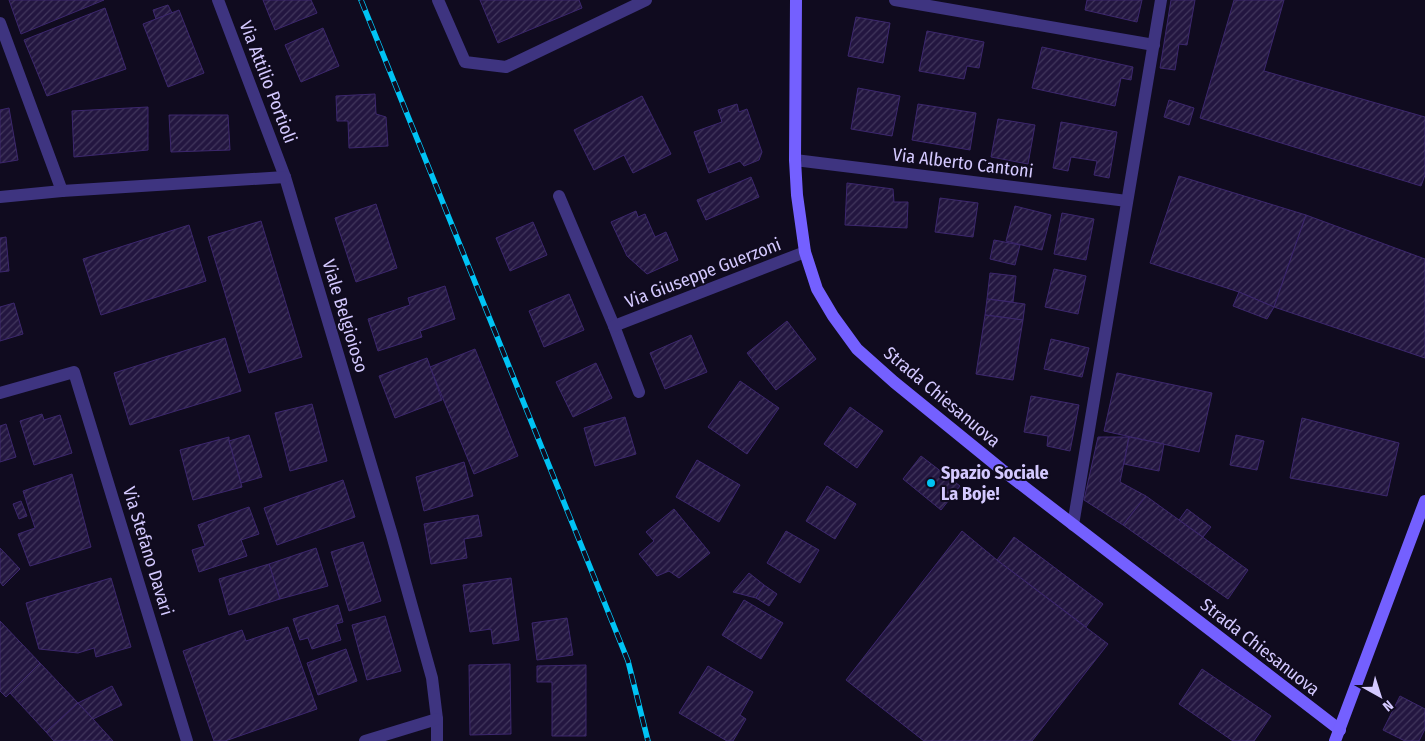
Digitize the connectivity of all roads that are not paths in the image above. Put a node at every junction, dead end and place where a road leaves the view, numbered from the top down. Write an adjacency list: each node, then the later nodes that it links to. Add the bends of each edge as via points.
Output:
1 (218, 0): 10 (street, Via Attilio Portioli)
2 (438, 0): 3 (street, via 465,62 506,67)
3 (646, 0)
4 (796, 0): 9 (main road, Strada Chiesanuova)
5 (895, 0): 8 (street)
6 (1161, 0): 8 (street)
7 (0, 23): 11 (street)
8 (1154, 45): 14 (street)
9 (795, 160): 14 (street, Via Alberto Cantoni); 15 (main road, Strada Chiesanuova)
10 (285, 177): 11 (street); 21 (street, Viale Belgioioso, via 392,535 432,678)
11 (62, 191): 12 (street)
12 (0, 196)
13 (559, 196): 16 (street, Via Giuseppe Guerzoni)
14 (1127, 202): 20 (street)
15 (805, 252): 16 (street, Via Giuseppe Guerzoni); 20 (main road, Strada Chiesanuova, via 817,289 832,316 858,349 1000,469)
16 (614, 326): 17 (street, Via Giuseppe Guerzoni)
17 (639, 392)
18 (0, 394): 23 (street, Via Stefano Davari, via 74,372)
19 (1425, 501): 22 (main road)
20 (1073, 525): 22 (main road, Strada Chiesanuova)
21 (437, 719): 24 (street); 25 (street, Viale Belgioioso)
22 (1338, 736)
23 (188, 741)
24 (365, 741)
25 (437, 741)

